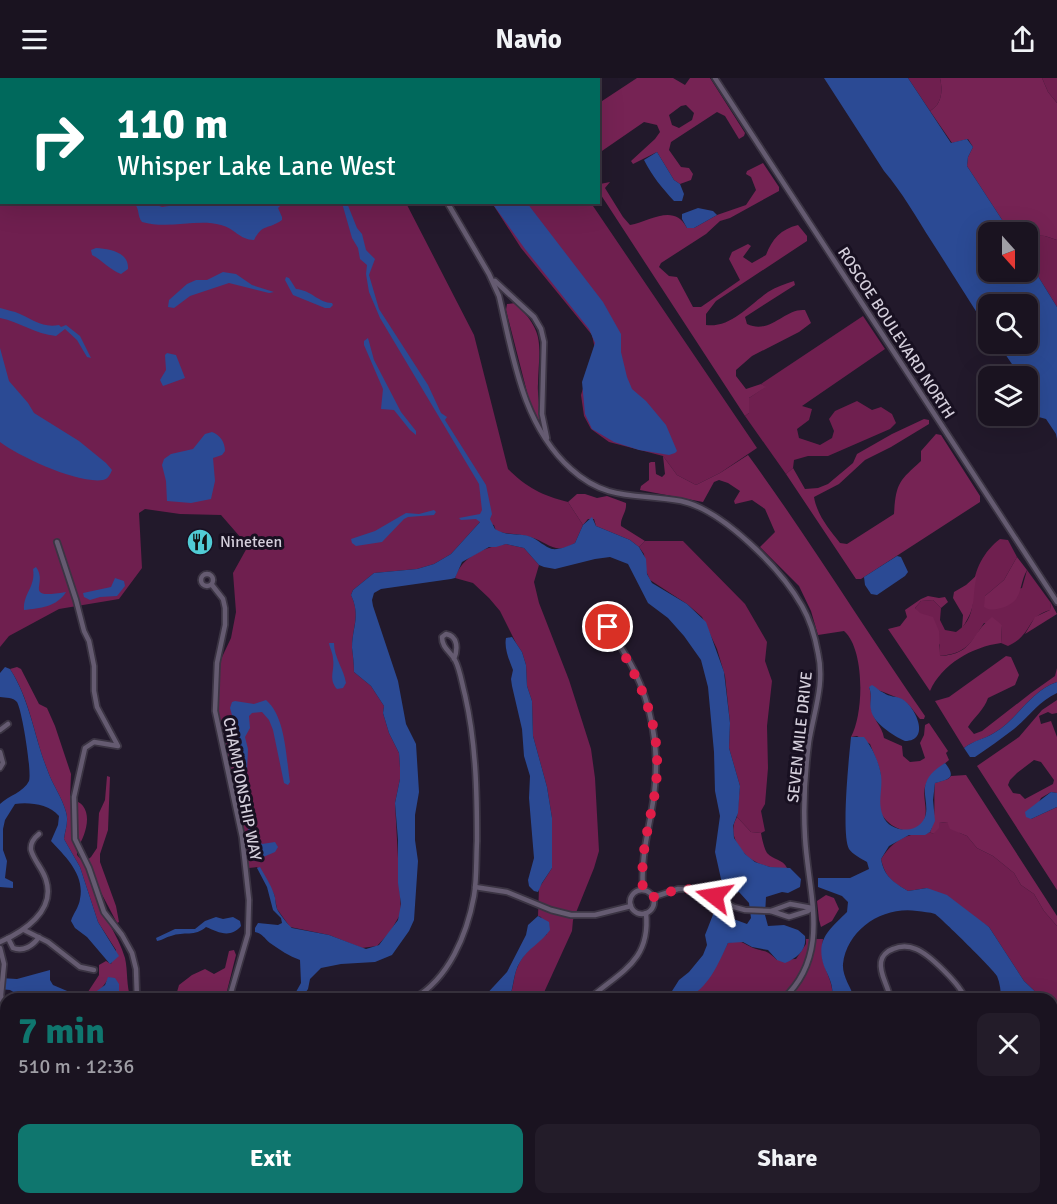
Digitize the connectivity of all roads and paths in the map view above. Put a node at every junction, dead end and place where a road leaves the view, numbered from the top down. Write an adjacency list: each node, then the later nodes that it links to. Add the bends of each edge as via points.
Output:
1 (715, 78): 7 (street, ROSCOE BOULEVARD NORTH)
2 (448, 204): 3 (street, SEVEN MILE DRIVE)
3 (489, 274): 4 (street, SEVEN MILE DRIVE, via 497,291 524,397); 4 (street, SEVEN MILE DRIVE, via 541,328 542,414)
4 (549, 443): 19 (street, SEVEN MILE DRIVE, via 569,468 603,489 624,496 681,501 709,512 771,565 800,604 814,638 821,674 809,743 804,813)
5 (57, 542): 29 (street, via 88,641 97,707 118,746 94,742 86,748 74,797 75,839 104,912 132,953)
6 (212, 585): 30 (street, CHAMPIONSHIP WAY, via 225,608 215,711 242,837 249,900 248,934)
7 (1057, 602)
8 (603, 618): 16 (street, via 641,686 655,740 656,785 642,855)
9 (454, 659): 9 (street, via 442,643 446,634 456,639); 15 (street, via 469,716 476,768)
10 (8, 724): 11 (street)
11 (0, 730)
12 (0, 752): 13 (street)
13 (0, 768)
14 (39, 834): 22 (street, via 31,849 46,880 47,897 35,921)
15 (476, 887): 18 (street, via 507,892 571,915 606,914); 31 (street, via 454,956 437,980)
16 (643, 890): 17 (street); 18 (street, via 633,894)
17 (654, 897): 20 (street, via 692,888 734,907); 21 (street, via 654,906)
18 (631, 906): 21 (street, via 636,912)
19 (812, 908): 20 (street, via 790,904); 20 (street, via 789,917); 33 (street, SEVEN MILE DRIVE, via 814,939 809,961)
20 (768, 911)
21 (646, 913): 32 (street, via 646,930 636,957)
22 (24, 930): 23 (street); 24 (street)
23 (39, 937): 24 (street, via 20,950 13,948); 27 (street, via 80,967)
24 (8, 938): 25 (street)
25 (0, 942)
26 (0, 948): 28 (street, via 4,964)
27 (94, 970)
28 (1, 991)
29 (136, 993)
30 (231, 993)
31 (421, 993)
32 (597, 993)
33 (789, 993)
34 (888, 993): 35 (street, via 881,972 882,958 892,949 908,947 923,952)
35 (963, 993)

